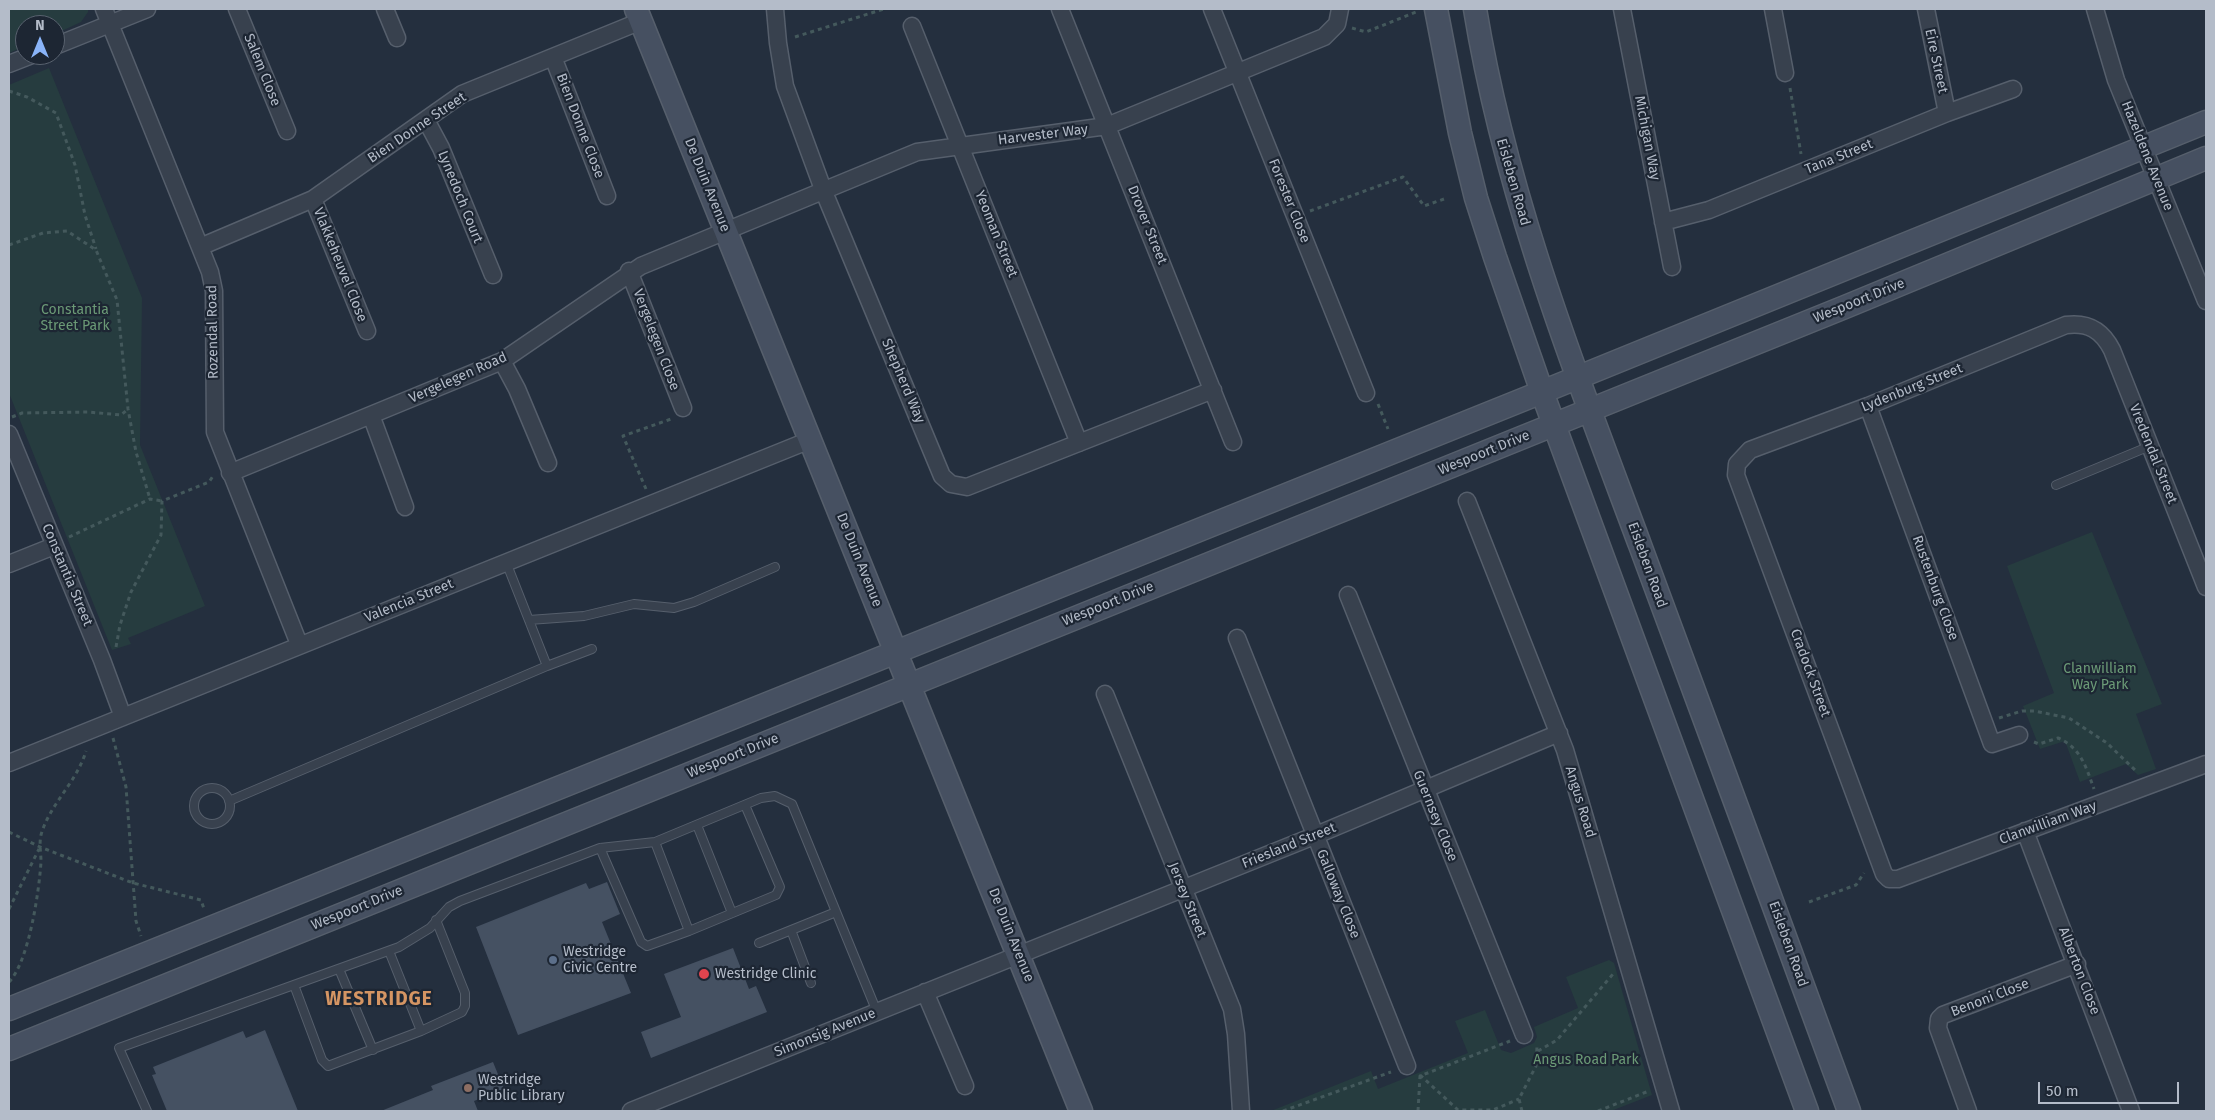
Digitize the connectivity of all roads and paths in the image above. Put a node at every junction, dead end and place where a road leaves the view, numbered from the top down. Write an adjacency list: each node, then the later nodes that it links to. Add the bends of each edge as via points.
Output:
1 (147, 9): 15 (street)
2 (237, 9): 30 (street, Salem Close)
3 (385, 9): 18 (street)
4 (774, 9): 20 (street, Shepherd Way)
5 (884, 9): 20 (path)
6 (1060, 9): 29 (street, Drover Street)
7 (1212, 9): 23 (street, Forester Close)
8 (1476, 9): 53 (main road, Eisleben Road, via 1498,127 1517,198)
9 (1622, 9): 41 (street, Michigan Way)
10 (1773, 9): 22 (street)
11 (1926, 9): 26 (street, Eire Street)
12 (2095, 9): 32 (street, Hazeldene Avenue, via 2107,56)
13 (1426, 10): 16 (path, via 1366,32); 55 (main road, via 1476,198)
14 (638, 15): 21 (street, Bien Donne Street); 42 (main road, De Duin Avenue)
15 (107, 16): 19 (street); 44 (street, Rozendal Road)
16 (1338, 16): 23 (street, Harvester Way, via 1324,37)
17 (912, 26): 31 (street, Yeoman Street)
18 (397, 38)
19 (65, 40)
20 (778, 43): 36 (street, Shepherd Way, via 785,86)
21 (553, 57): 27 (street, Bien Donne Street, via 462,94); 37 (street, Bien Donne Close)
22 (1785, 73): 34 (path)
23 (1238, 74): 29 (street, Harvester Way); 40 (street, Forester Close)
24 (2013, 89): 26 (street, Tana Street)
25 (9, 92): 45 (path, via 27,97 56,113 75,165)
26 (1947, 113): 34 (street, Tana Street)
27 (426, 120): 38 (street, Bien Donne Street); 48 (street, Lynedoch Court, via 441,148)
28 (2206, 122): 32 (main road)
29 (1107, 126): 31 (street, Harvester Way); 54 (street, Drover Street)
30 (287, 131)
31 (960, 145): 36 (street, Harvester Way, via 917,152); 68 (street, Yeoman Street)
32 (2144, 147): 35 (street, Hazeldene Avenue); 53 (main road)
33 (2206, 158): 35 (main road, Wespoort Drive)
34 (1804, 171): 41 (street, Tana Street, via 1708,210)
35 (2156, 177): 49 (street, Hazeldene Avenue); 60 (main road, Wespoort Drive)
36 (824, 192): 42 (street, Harvester Way); 68 (street, Shepherd Way, via 942,476 951,484 967,486)
37 (607, 196)
38 (313, 199): 44 (street, Bien Donne Street); 51 (street, Vlakkeheuvel Close)
39 (1444, 199): 40 (path, via 1424,206 1404,177)
40 (1295, 217): 56 (street, Forester Close)
41 (1663, 222): 46 (street, Michigan Way)
42 (726, 231): 47 (street, Vergelegen Road); 66 (main road, De Duin Avenue)
43 (9, 245): 45 (path, via 43,233 67,231)
44 (200, 248): 72 (street, Rozendal Road, via 214,292 215,432)
45 (96, 250): 58 (path, via 117,300)
46 (1672, 267)
47 (630, 272): 52 (street, Vergelegen Road); 59 (street, Vergelegen Close)
48 (492, 275)
49 (2206, 301)
50 (2092, 327): 57 (street, Lydenburg Street, via 2082,324 2066,326); 69 (street, Vredendal Street, via 2100,332 2112,350)
51 (367, 331)
52 (502, 361): 61 (street, Vergelegen Road); 70 (street)
53 (1577, 378): 55 (main road); 60 (main road, Eisleben Road)
54 (1213, 390): 67 (street, Drover Street); 68 (street, Shepherd Way)
55 (1542, 392): 63 (main road); 89 (main road)
56 (1371, 395): 64 (path)
57 (1868, 406): 71 (street, Lydenburg Street, via 1750,450); 95 (street, Rustenburg Close)
58 (128, 408): 62 (path, via 121,415 22,413); 74 (path, via 136,452)
59 (683, 408): 77 (path, via 685,414 623,436)
60 (1589, 410): 63 (main road, Wespoort Drive); 159 (main road, Eisleben Road)
61 (372, 415): 72 (street, Vergelegen Road); 78 (street)
62 (9, 418)
63 (1554, 424): 92 (main road, Wespoort Drive); 158 (main road)
64 (1388, 429)
65 (9, 434): 79 (street, Constantia Street)
66 (810, 440): 77 (street, Valencia Street); 89 (main road, De Duin Avenue)
67 (1233, 442)
68 (1079, 443)
69 (2150, 446): 73 (lane); 83 (street, Vredendal Street)
70 (548, 464)
71 (1737, 464): 115 (street, Cradock Street, via 1736,475 1884,874)
72 (230, 473): 75 (path, via 216,472 209,482); 87 (street, Rozendal Road)
73 (2056, 485)
74 (150, 499): 75 (path); 79 (path)
75 (162, 501): 90 (path, via 161,535 131,592 114,654)
76 (1467, 501): 97 (street, Angus Road)
77 (652, 503): 80 (street, Valencia Street)
78 (405, 507)
79 (54, 546): 81 (street); 90 (street, Constantia Street)
80 (506, 562): 85 (lane); 87 (street, Valencia Street)
81 (9, 564)
82 (775, 567): 85 (lane, via 674,608 634,604 584,616)
83 (2206, 587)
84 (1348, 595): 103 (street, Guernsey Close)
85 (529, 620): 91 (lane)
86 (1238, 638): 110 (street, Galloway Close)
87 (299, 644): 94 (street, Valencia Street)
88 (592, 649): 91 (lane)
89 (896, 652): 92 (main road, De Duin Avenue); 123 (main road)
90 (102, 660): 94 (street, Constantia Street)
91 (547, 666): 104 (lane)
92 (909, 685): 129 (main road, De Duin Avenue); 141 (main road, Wespoort Drive)
93 (1105, 694): 117 (street, Jersey Street)
94 (123, 717): 100 (street, Valencia Street)
95 (1984, 722): 98 (street, Rustenburg Close, via 1992,744); 102 (path, via 2022,711 2069,718 2107,743)
96 (111, 732): 116 (path, via 126,787)
97 (1559, 733): 103 (street, Friesland Street); 131 (street, Angus Road)
98 (2019, 735): 105 (path, via 2039,744 2058,738 2078,750)
99 (87, 748): 112 (path, via 60,801 47,817)
100 (9, 763)
101 (2206, 764): 105 (street, Clanwilliam Way)
102 (2141, 776)
103 (1425, 790): 110 (street, Friesland Street); 140 (street, Guernsey Close)
104 (228, 801): 104 (lane, via 229,812 220,822 206,823 196,814 195,800 204,790 218,789 224,792)
105 (2099, 804): 108 (street, Clanwilliam Way)
106 (745, 805): 107 (lane); 120 (lane, via 775,796 792,804); 121 (lane, via 779,890 776,895)
107 (697, 825): 111 (lane); 121 (lane)
108 (2025, 831): 115 (street, Clanwilliam Way, via 1898,879); 130 (street, Alberton Close)
109 (9, 832): 112 (path)
110 (1314, 836): 117 (street, Friesland Street); 144 (street, Galloway Close)
111 (655, 842): 113 (lane); 125 (lane)
112 (40, 847): 116 (path); 119 (path); 133 (path, via 32,924 18,973)
113 (600, 848): 122 (lane, via 460,901); 125 (lane, via 641,942 647,946)
114 (1866, 870): 118 (path, via 1856,885)
115 (1889, 879)
116 (133, 883): 123 (path, via 201,900); 128 (path, via 136,921)
117 (1182, 889): 129 (street, Friesland Street); 151 (street, Jersey Street, via 1232,1009)
118 (1809, 902)
119 (9, 909)
120 (836, 912): 124 (lane); 138 (lane)
121 (732, 913): 125 (lane)
122 (436, 920): 127 (lane, via 430,928); 139 (lane, via 465,993 465,1006 462,1012)
123 (211, 927): 128 (main road)
124 (791, 930): 126 (lane); 134 (lane)
125 (690, 931)
126 (759, 943)
127 (389, 951): 132 (lane); 139 (lane)
128 (148, 953): 137 (main road)
129 (1018, 955): 136 (street, Simonsig Avenue); 150 (main road, De Duin Avenue)
130 (2077, 964): 160 (street, Benoni Close, via 1939,1019 1938,1028); 161 (street, Alberton Close)
131 (1629, 966): 143 (path, via 1616,971 1557,1040); 146 (street, Angus Road)
132 (339, 969): 135 (lane); 142 (lane)
133 (9, 982)
134 (811, 983)
135 (294, 985): 142 (lane, via 324,1063 334,1065); 148 (lane, via 119,1048)
136 (925, 992): 138 (street, Simonsig Avenue); 145 (street)
137 (9, 1009)
138 (877, 1012): 149 (street, Simonsig Avenue)
139 (421, 1031): 142 (lane)
140 (1524, 1035): 143 (path, via 1536,1040); 144 (path)
141 (9, 1049)
142 (373, 1050)
143 (1538, 1051): 147 (path, via 1536,1066)
144 (1414, 1071): 152 (path); 153 (path); 154 (path, via 1458,1110)
145 (965, 1086)
146 (1665, 1089): 156 (path, via 1645,1092); 157 (street, Angus Road)
147 (1519, 1099): 154 (path); 155 (path)
148 (147, 1111)
149 (631, 1111)
150 (1081, 1111)
151 (1241, 1111)
152 (1283, 1111)
153 (1418, 1111)
154 (1492, 1111)
155 (1522, 1111)
156 (1598, 1111)
157 (1671, 1111)
158 (1807, 1111)
159 (1849, 1111)
160 (1968, 1111)
161 (2131, 1111)

